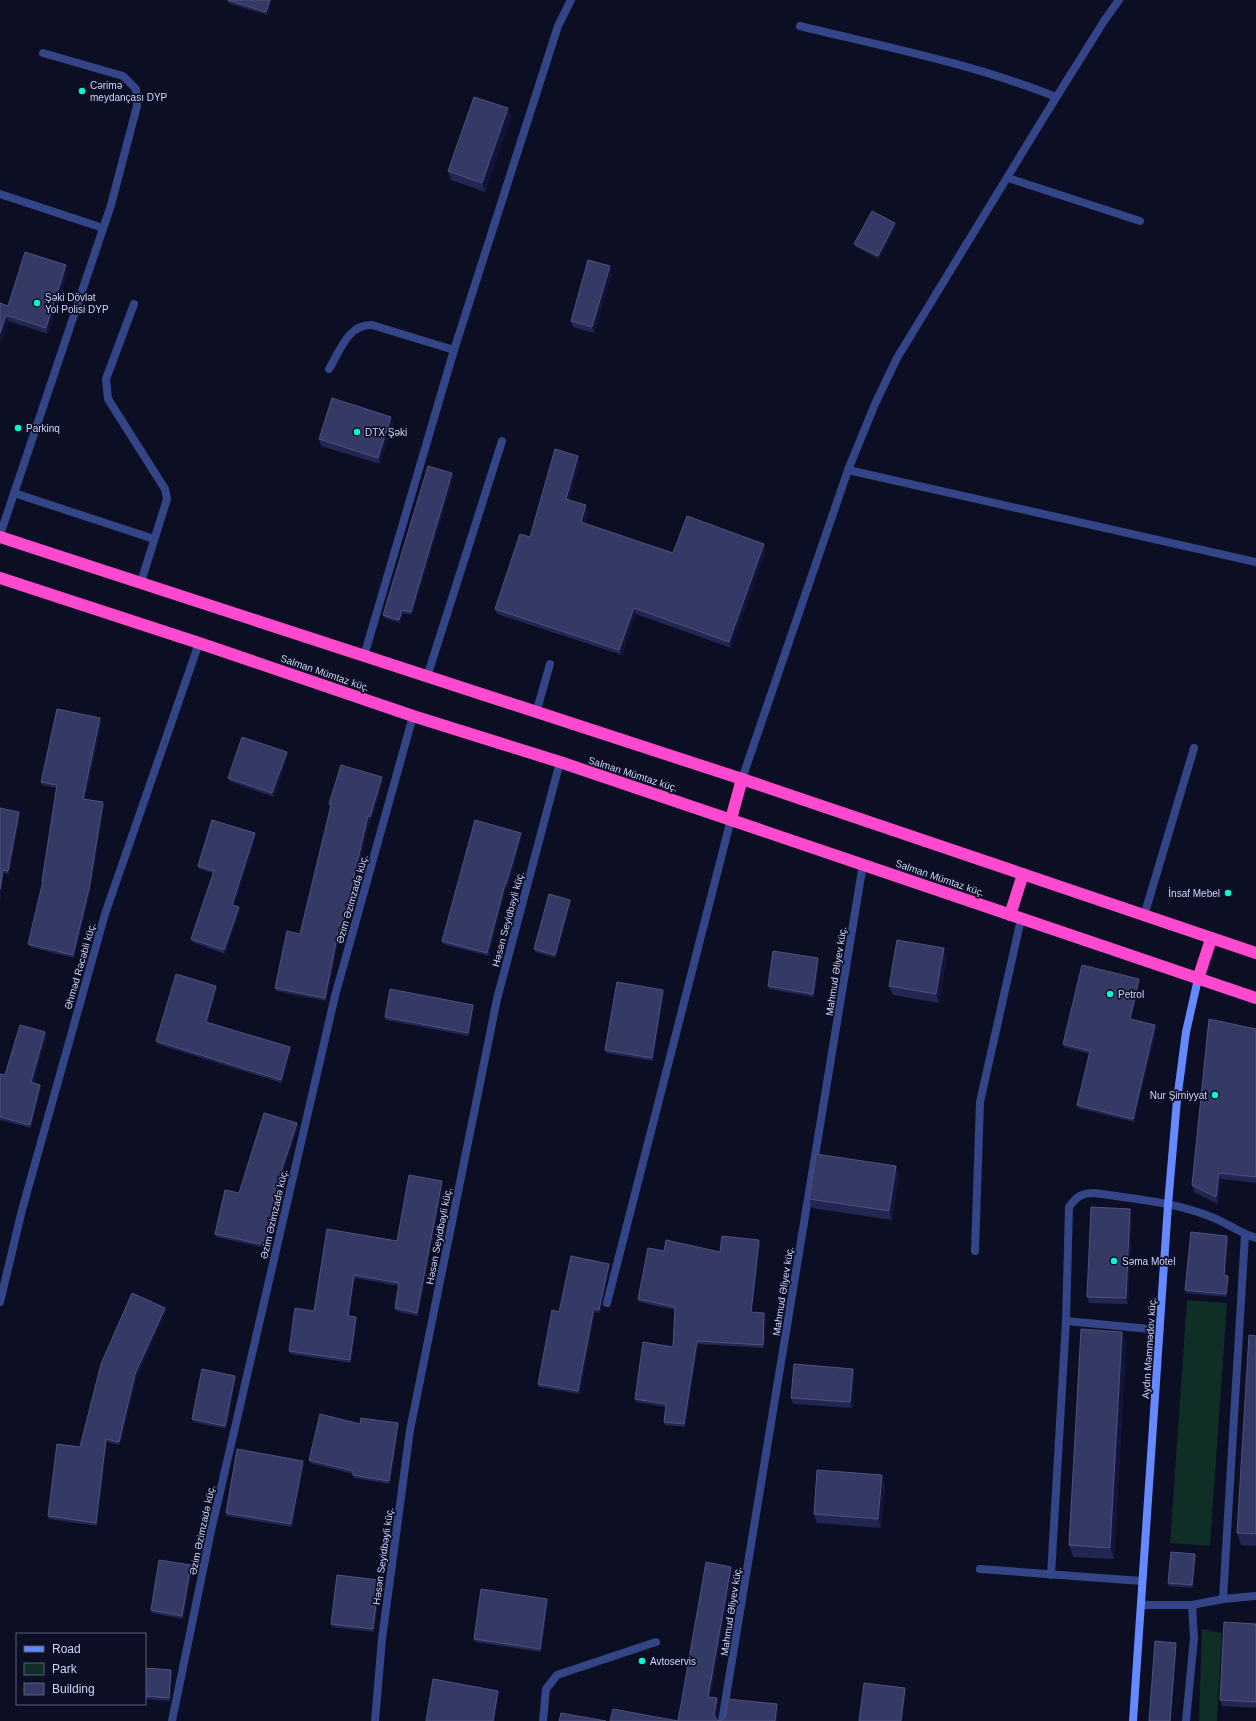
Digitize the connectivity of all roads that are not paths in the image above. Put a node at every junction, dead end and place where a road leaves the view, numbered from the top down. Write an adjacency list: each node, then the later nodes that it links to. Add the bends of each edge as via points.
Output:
1 (570, 0): 11 (street, via 558,26)
2 (1119, 0): 5 (street)
3 (800, 26): 5 (street, via 989,72)
4 (43, 53): 9 (street, via 123,76 136,89 137,106)
5 (1056, 97): 6 (street)
6 (1008, 178): 8 (street); 14 (street, via 897,358)
7 (0, 194): 9 (street)
8 (1140, 221)
9 (103, 228): 15 (street)
10 (134, 304): 17 (street, via 106,379 108,399 165,489 167,499)
11 (454, 350): 12 (street, via 372,325 364,325 356,328 349,336); 22 (street)
12 (330, 369)
13 (502, 441): 24 (street)
14 (848, 470): 18 (street); 29 (street)
15 (14, 493): 16 (street); 17 (street)
16 (0, 536): 20 (highway)
17 (154, 539): 20 (street)
18 (1256, 562)
19 (0, 578): 21 (highway, Salman Mümtaz küç.)
20 (141, 582): 22 (highway)
21 (199, 643): 26 (highway, Salman Mümtaz küç.); 43 (street, Əhməd Rəcəbli küç., via 105,914 22,1210)
22 (364, 656): 24 (highway)
23 (550, 664): 25 (street)
24 (428, 676): 25 (highway)
25 (536, 713): 29 (highway)
26 (413, 716): 28 (highway, Salman Mümtaz küç.); 55 (street, Əzim Əzimzadə küç., via 335,996 211,1531)
27 (1194, 748): 33 (street)
28 (560, 762): 30 (highway, Salman Mümtaz küç.); 56 (street, Həsən Seyidbəyli küç., via 497,999 410,1430 382,1639)
29 (742, 779): 30 (highway); 32 (highway)
30 (731, 819): 31 (highway, Salman Mümtaz küç.); 44 (street)
31 (863, 864): 34 (highway, Salman Mümtaz küç.); 58 (street, Mahmud Əliyev küç.)
32 (1023, 874): 33 (highway); 34 (highway)
33 (1144, 916): 35 (highway)
34 (1015, 917): 37 (highway, Salman Mümtaz küç.); 42 (street, via 980,1102)
35 (1210, 939): 36 (highway); 37 (highway)
36 (1256, 953)
37 (1198, 979): 38 (highway, Salman Mümtaz küç.); 39 (street, Aydın Məmmədov küç., via 1186,1032)
38 (1256, 998)
39 (1168, 1205): 40 (street, via 1210,1216); 45 (street, via 1095,1193 1084,1193 1076,1198 1069,1207); 46 (street, Aydın Məmmədov küç.)
40 (1245, 1235): 41 (street); 51 (street)
41 (1256, 1238)
42 (975, 1251)
43 (0, 1302)
44 (607, 1304)
45 (1066, 1321): 46 (street); 48 (street)
46 (1160, 1330): 49 (street, Aydın Məmmədov küç.)
47 (980, 1569): 48 (street)
48 (1051, 1575): 49 (street)
49 (1142, 1581): 53 (street, Aydın Məmmədov küç.)
50 (1256, 1596): 51 (street)
51 (1223, 1599): 52 (street)
52 (1192, 1605): 53 (street); 60 (street, via 1194,1638)
53 (1142, 1606): 59 (street, Aydın Məmmədov küç.)
54 (656, 1642): 57 (street, via 557,1675 546,1689)
55 (172, 1721)
56 (375, 1721)
57 (543, 1721)
58 (722, 1721)
59 (1133, 1721)
60 (1186, 1721)

